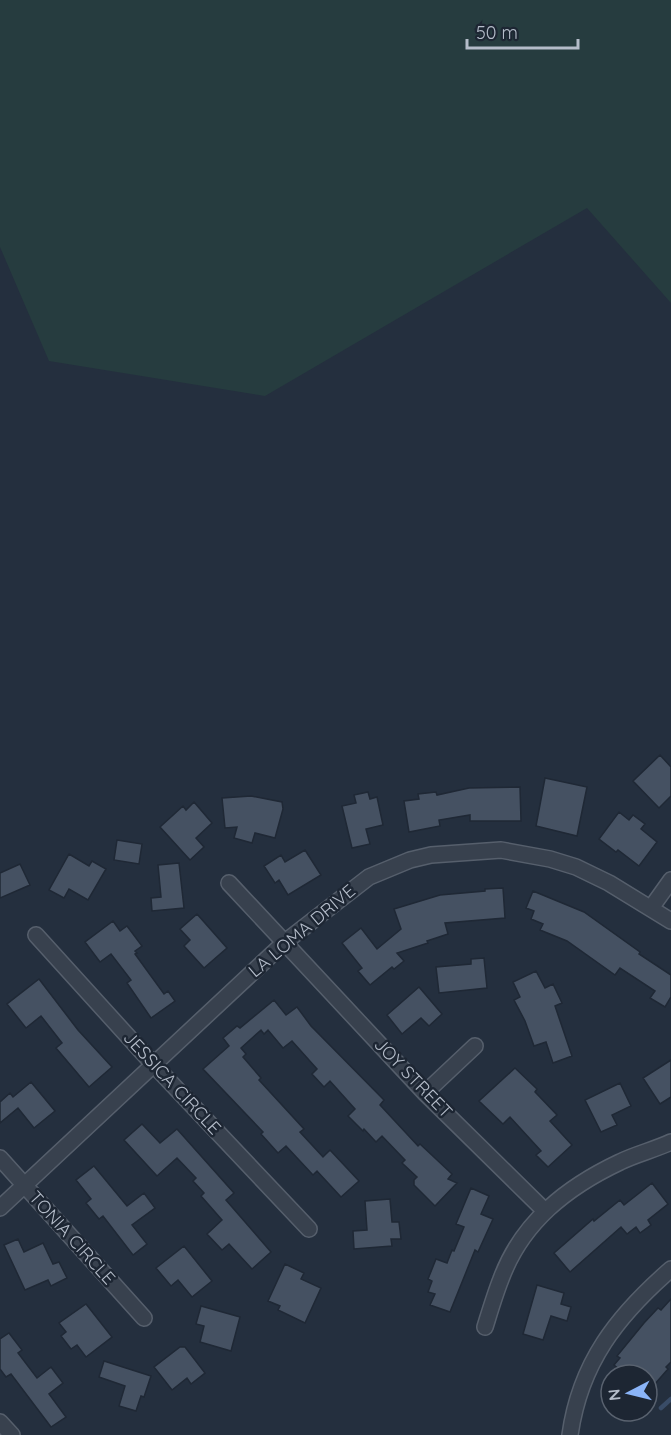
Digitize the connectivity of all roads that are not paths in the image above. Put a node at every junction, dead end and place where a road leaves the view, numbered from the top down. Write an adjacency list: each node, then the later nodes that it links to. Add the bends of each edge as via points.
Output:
1 (671, 880): 3 (street)
2 (229, 883): 6 (street, JOY STREET)
3 (651, 908): 4 (street, LA LOMA DRIVE); 6 (street, LA LOMA DRIVE, via 609,883 550,859 501,850 456,852 410,860 369,877)
4 (671, 921)
5 (36, 935): 8 (street, JESSICA CIRCLE)
6 (285, 942): 8 (street, LA LOMA DRIVE); 9 (street, JOY STREET)
7 (475, 1046): 9 (street)
8 (153, 1064): 12 (street, LA LOMA DRIVE); 15 (street, JESSICA CIRCLE)
9 (426, 1093): 14 (street, JOY STREET)
10 (671, 1142): 14 (street, via 579,1183)
11 (0, 1158): 12 (street, TONIA CIRCLE)
12 (24, 1184): 13 (street, LA LOMA DRIVE); 17 (street, TONIA CIRCLE)
13 (0, 1208)
14 (545, 1211): 18 (street, via 527,1231 501,1277)
15 (309, 1229)
16 (671, 1269): 21 (street, via 638,1299 595,1355 583,1381)
17 (144, 1318)
18 (485, 1327)
19 (0, 1422): 20 (street)
20 (12, 1435)
21 (570, 1435)

